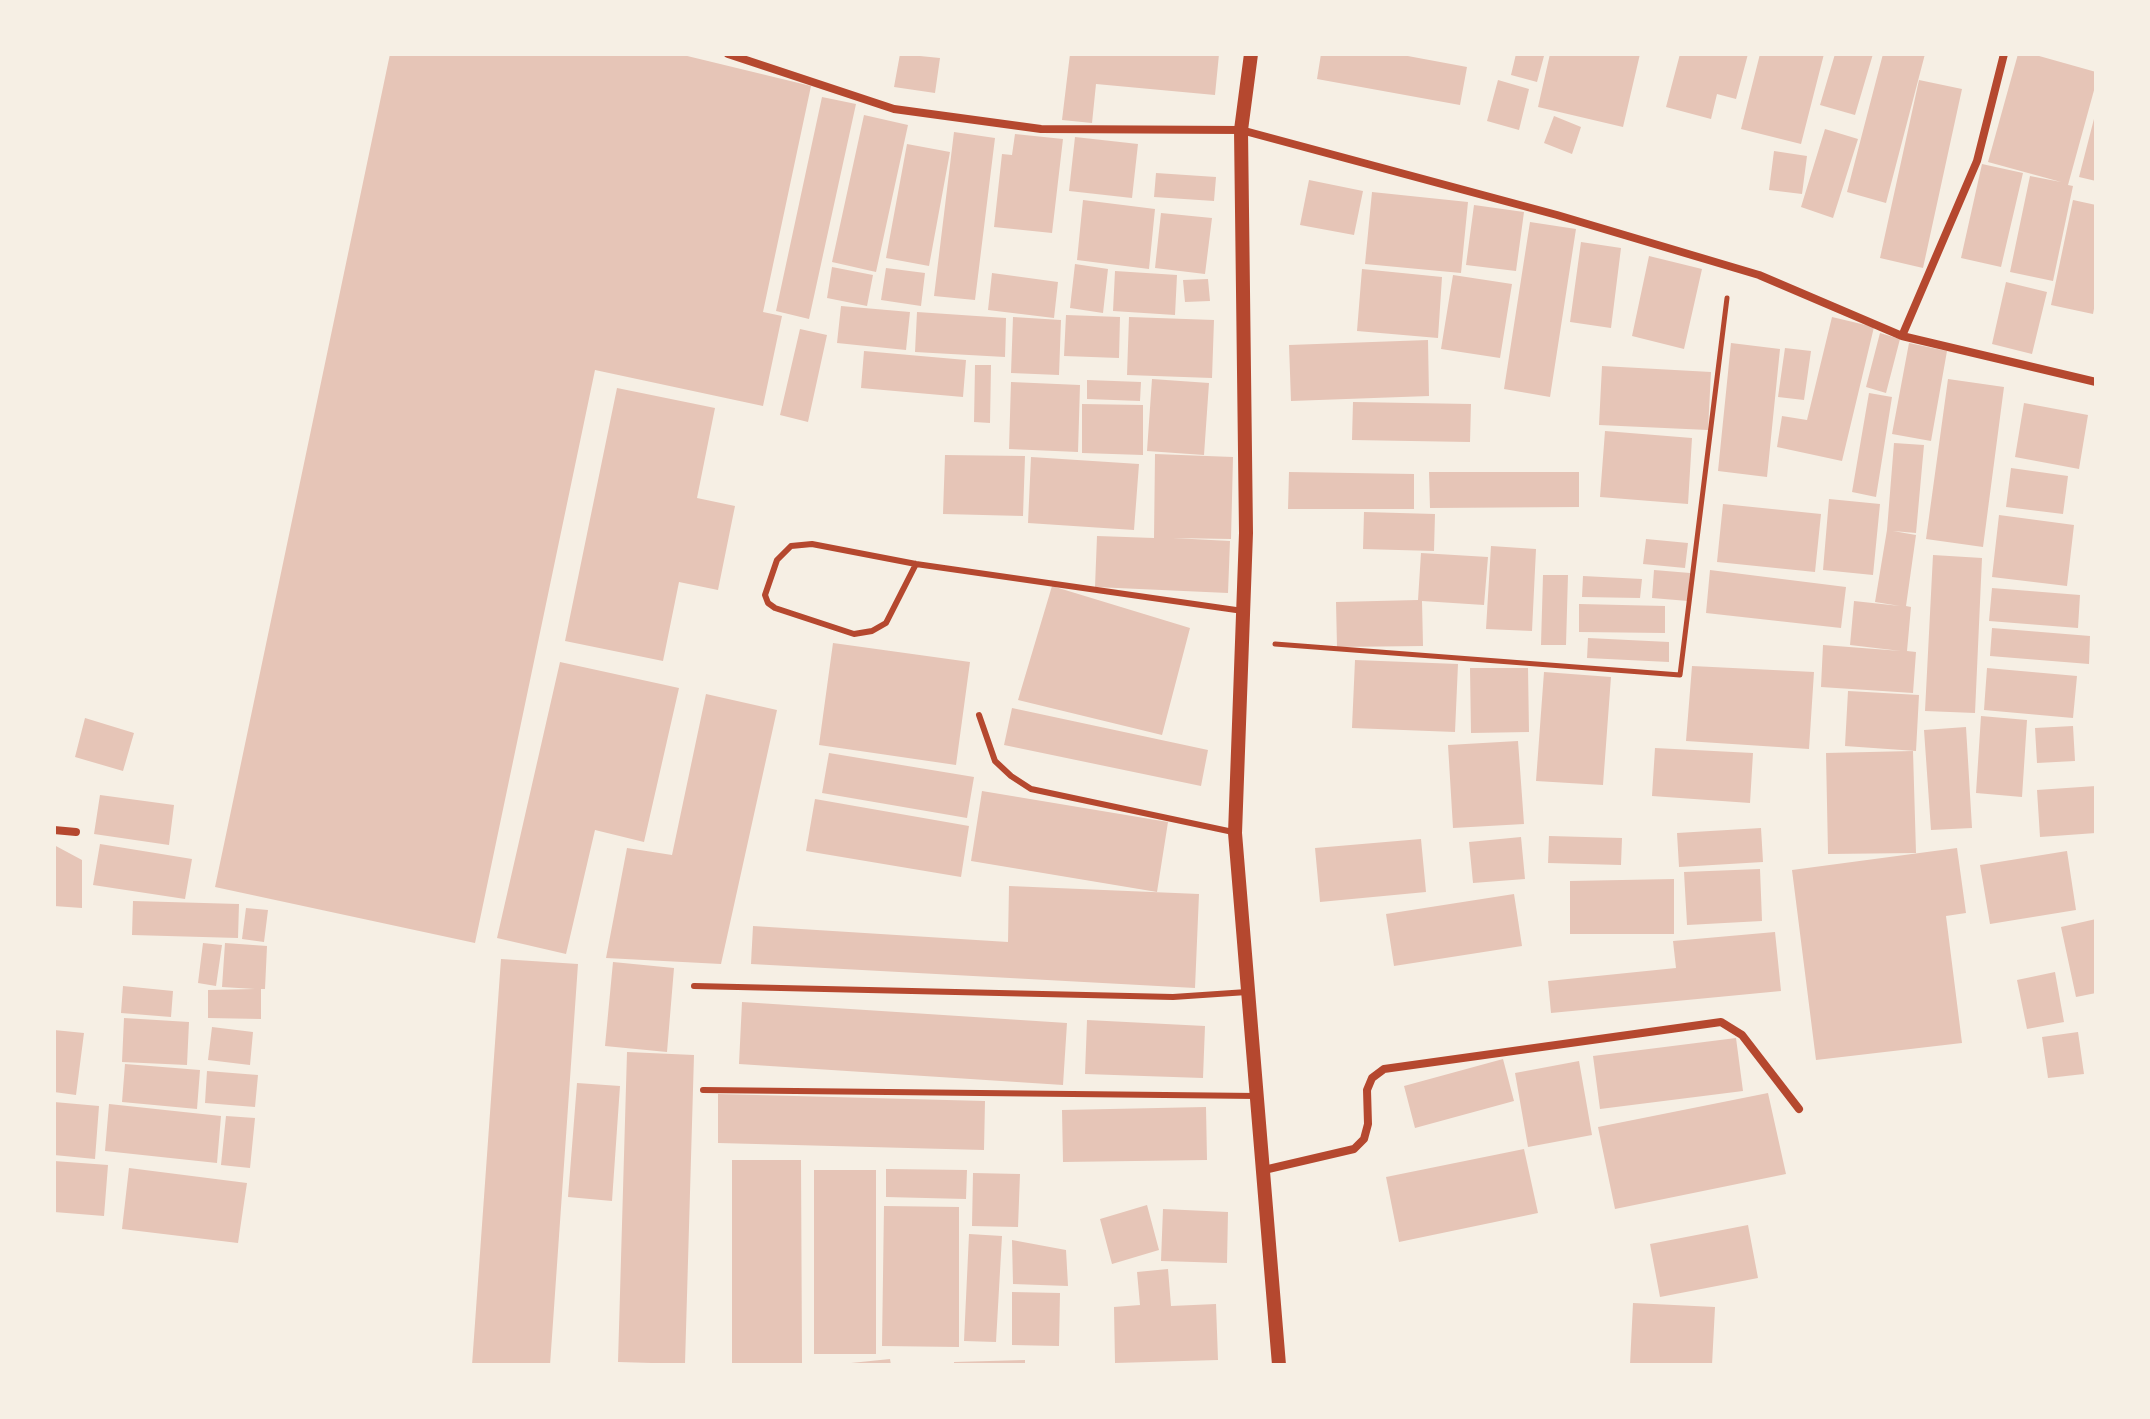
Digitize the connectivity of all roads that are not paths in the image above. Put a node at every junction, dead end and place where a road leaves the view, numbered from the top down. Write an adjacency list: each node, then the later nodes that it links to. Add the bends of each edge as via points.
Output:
1 (728, 54): 4 (street, via 894,109 1041,129)
2 (1251, 54): 4 (street)
3 (2004, 54): 5 (street, via 1977,161)
4 (1241, 130): 5 (street, via 1759,275); 8 (street)
5 (1902, 336): 6 (street)
6 (2096, 382)
7 (916, 564): 7 (lane, via 812,544 791,546 777,560 765,595 775,608 854,634 872,631 886,623); 8 (lane)
8 (1243, 611): 12 (street)
9 (979, 715): 12 (lane, via 995,761 1031,789)
10 (54, 830): 11 (street)
11 (76, 832)
12 (1235, 833): 14 (street)
13 (694, 986): 14 (lane, via 1173,997)
14 (1247, 992): 16 (street)
15 (703, 1090): 16 (lane)
16 (1257, 1096): 18 (street)
17 (1799, 1109): 18 (street, via 1742,1035 1721,1022 1384,1069 1367,1090 1368,1124 1354,1149)
18 (1264, 1170): 19 (street)
19 (1279, 1365)

